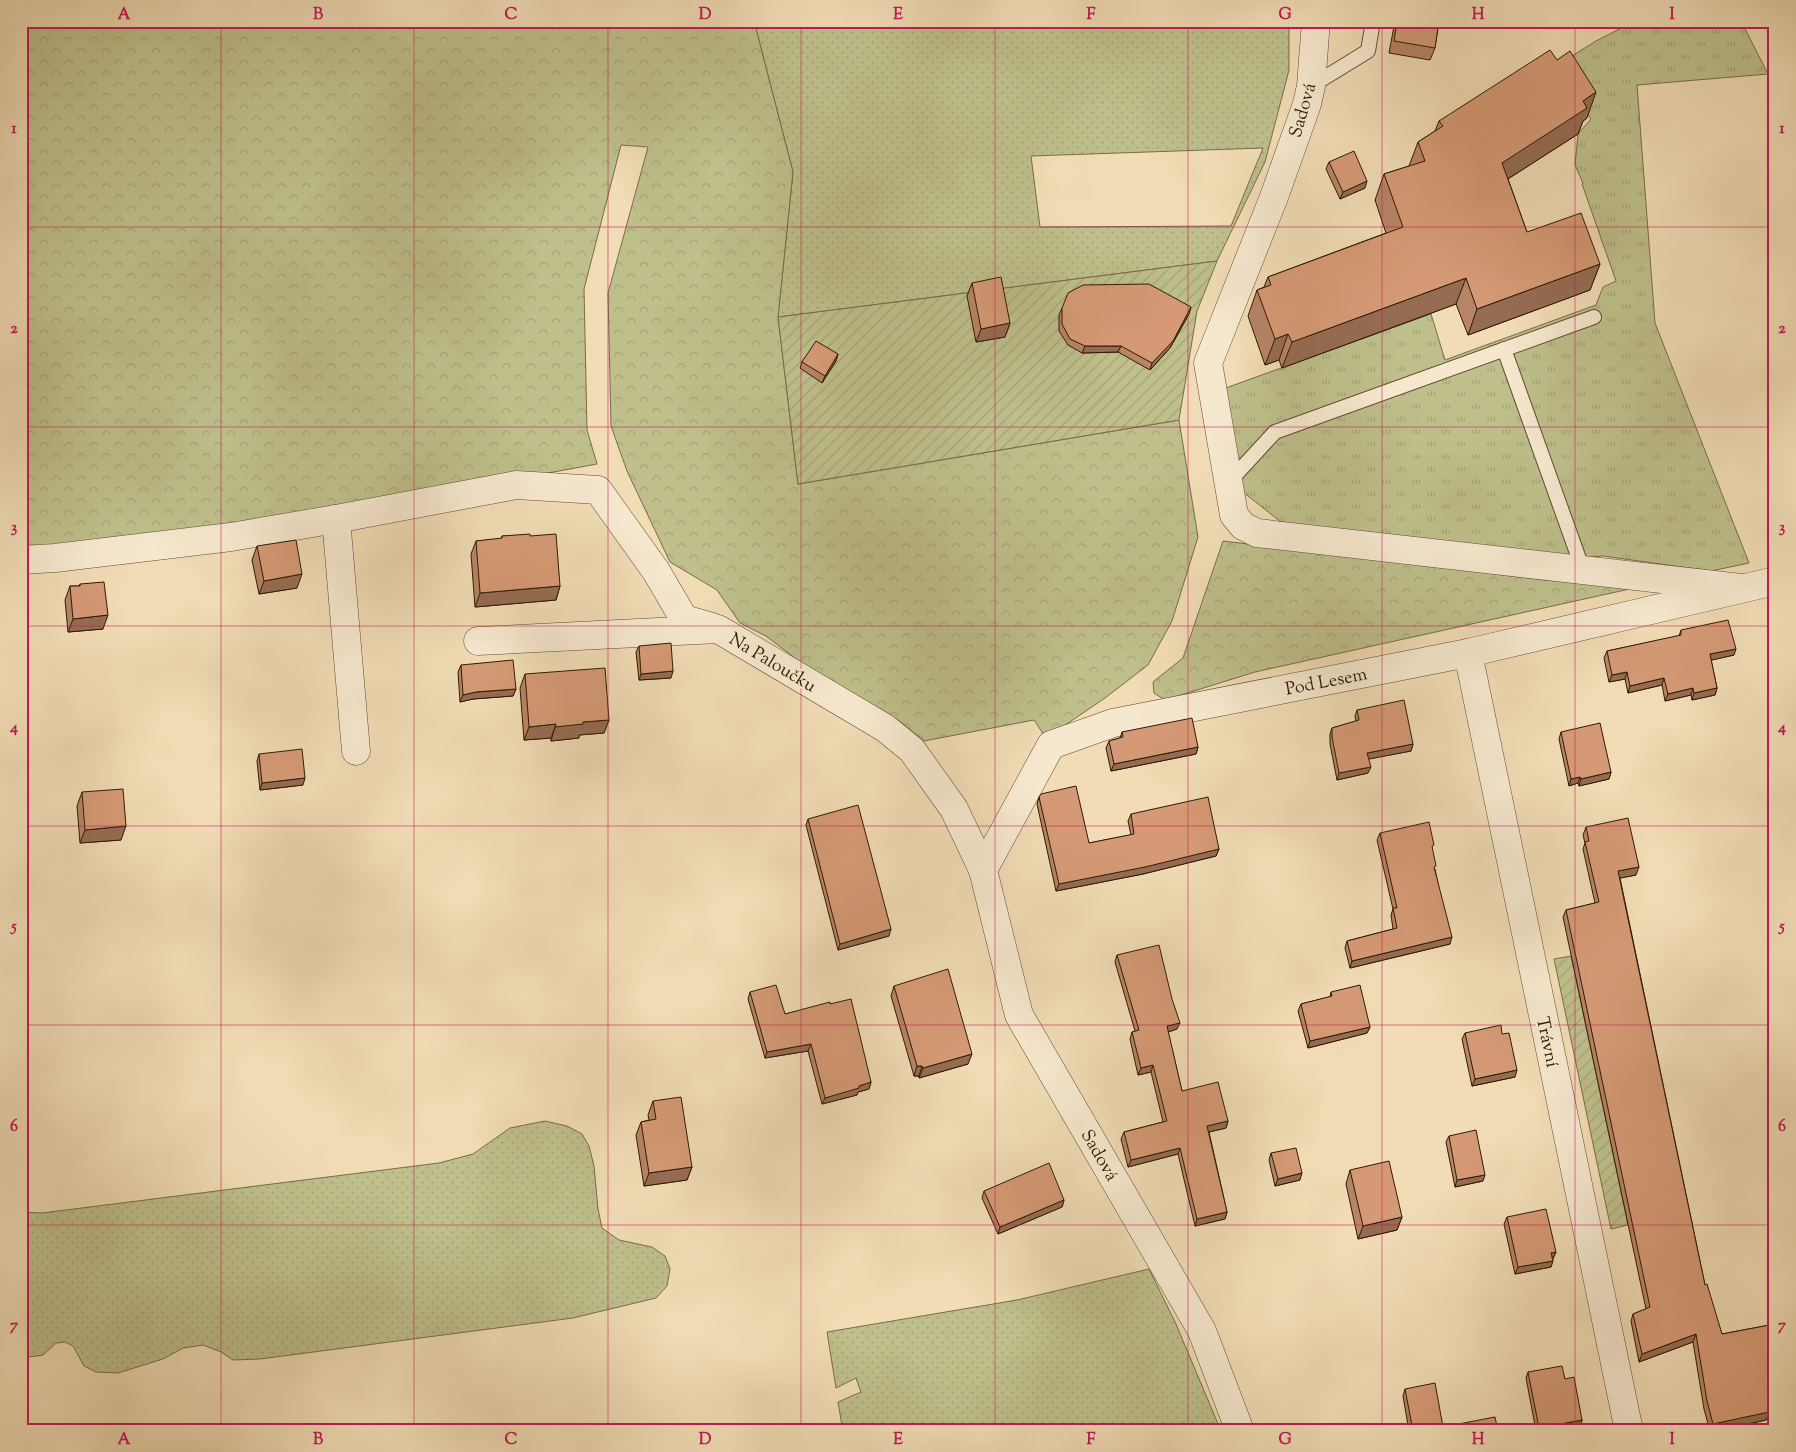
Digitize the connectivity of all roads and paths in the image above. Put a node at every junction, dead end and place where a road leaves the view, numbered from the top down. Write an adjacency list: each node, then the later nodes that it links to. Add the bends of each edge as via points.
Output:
1 (1316, 21): 3 (street, Sadová)
2 (1373, 21): 3 (lane, via 1368,51)
3 (1311, 86): 6 (street, Sadová, via 1274,197 1208,363)
4 (1594, 317): 5 (lane)
5 (1504, 349): 6 (lane, via 1275,432); 9 (lane)
6 (1228, 484): 9 (street, Pod Lesem, via 1234,515 1243,526 1258,534)
7 (336, 520): 8 (street, via 231,537); 12 (street, via 516,485 598,490 656,571 684,619); 15 (street)
8 (21, 560)
9 (1583, 570): 11 (street, Pod Lesem)
10 (1775, 581): 11 (street, Pod Lesem)
11 (1741, 588): 14 (street, Pod Lesem)
12 (718, 629): 13 (street, Na Paloučku); 16 (street, Na Paloučku, via 885,728 912,750 954,809)
13 (478, 641)
14 (1468, 654): 16 (street, Pod Lesem, via 1113,724 1051,745); 18 (street, Trávní)
15 (356, 751)
16 (983, 870): 17 (street, Sadová, via 1019,1015 1202,1332)
17 (1240, 1431)
18 (1629, 1431)

